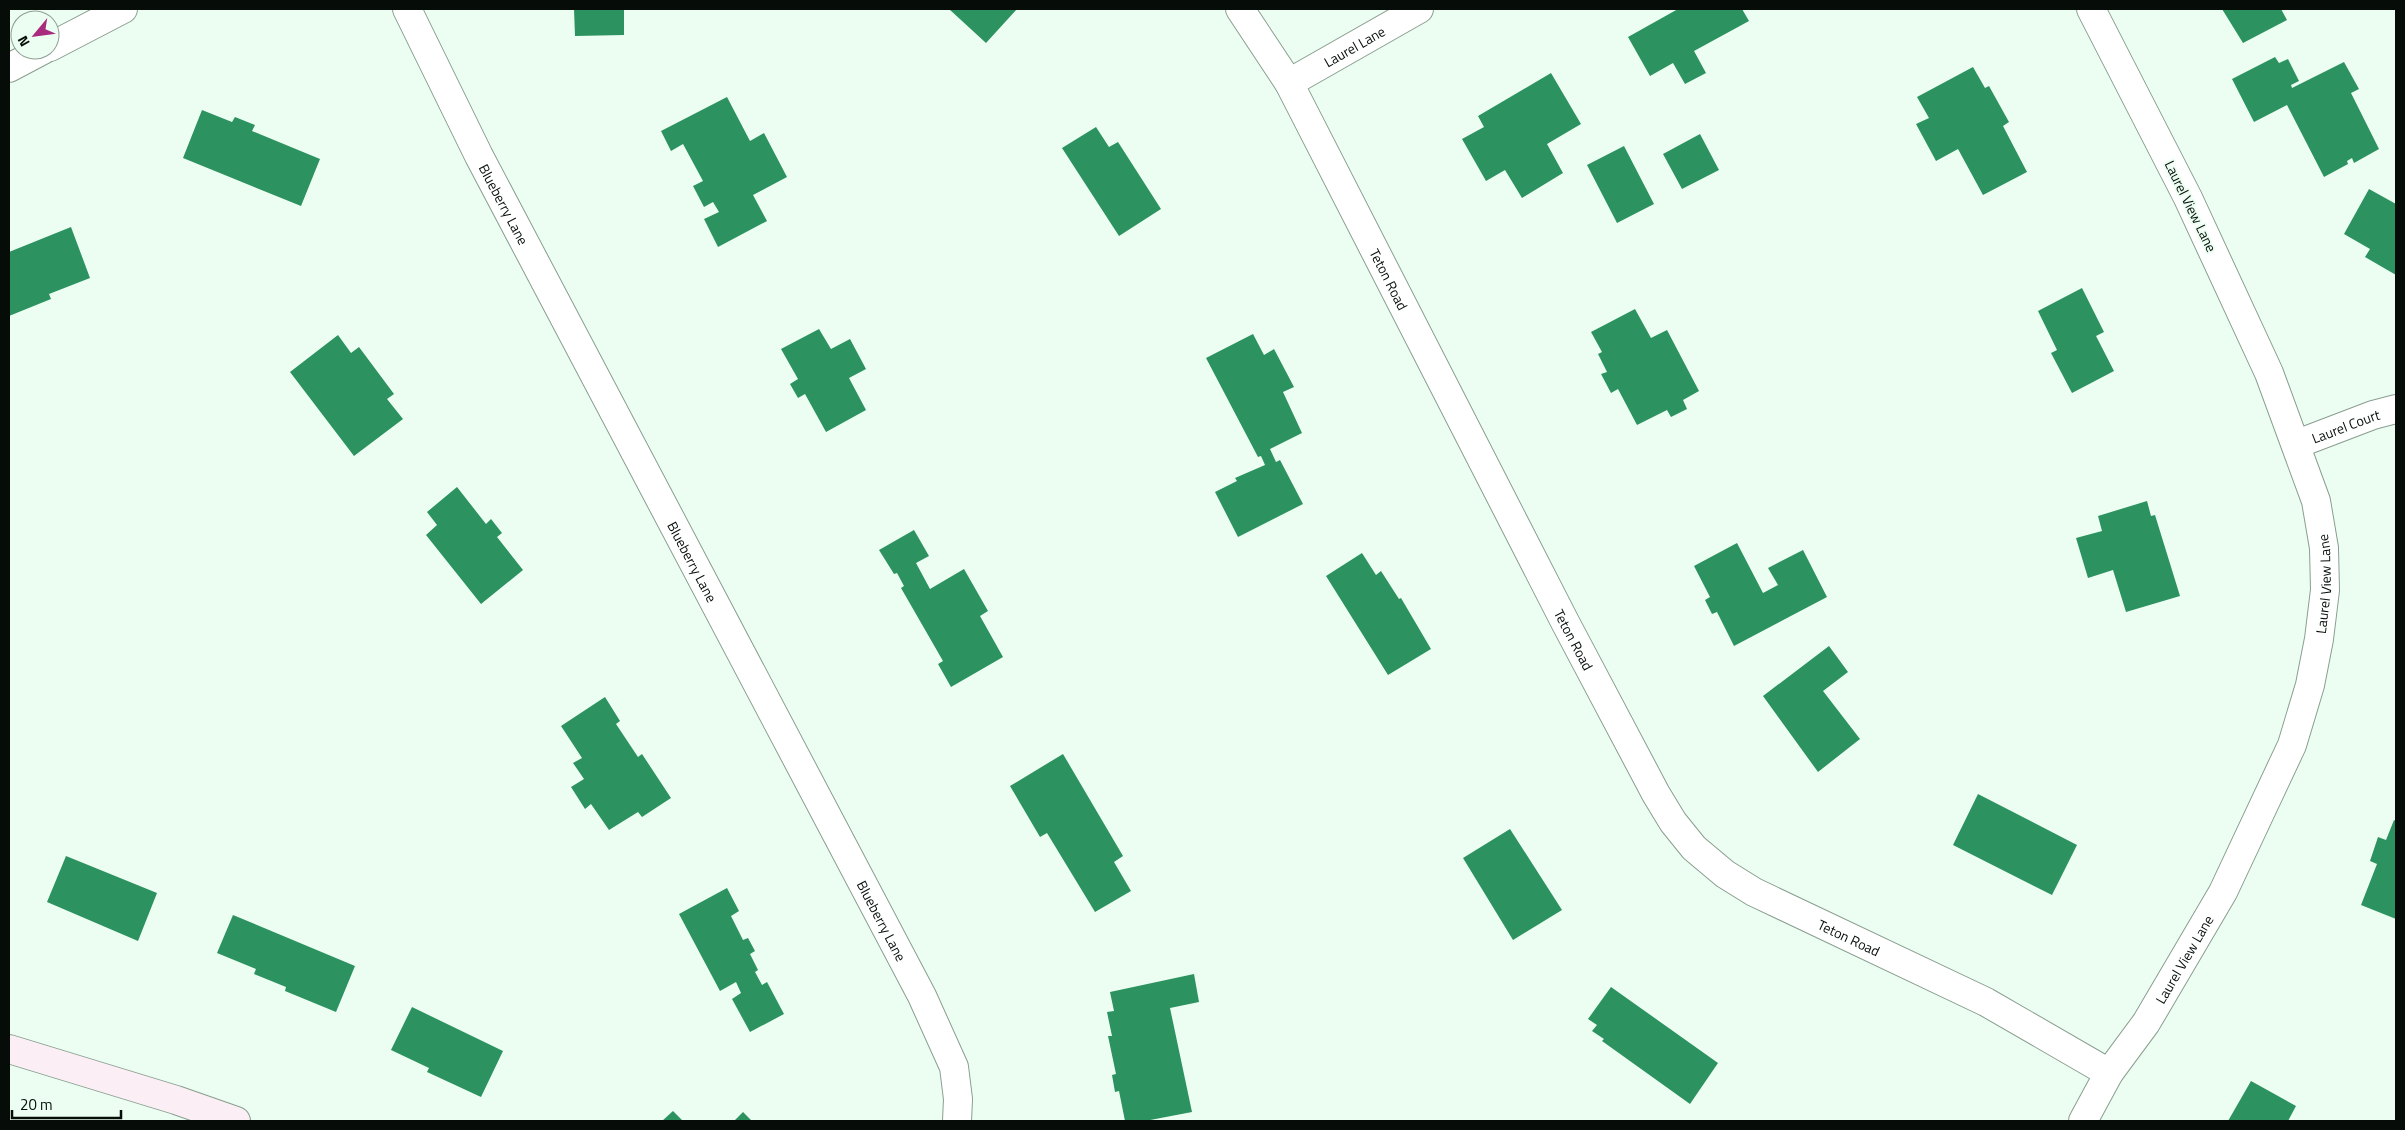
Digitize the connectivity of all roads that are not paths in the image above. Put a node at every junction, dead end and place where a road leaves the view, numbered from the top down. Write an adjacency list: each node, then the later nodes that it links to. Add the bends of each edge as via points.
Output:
1 (123, 9): 6 (street)
2 (407, 9): 15 (street, Blueberry Lane, via 479,156 922,996 954,1067)
3 (1240, 9): 9 (street, Teton Road)
4 (1420, 9): 9 (street, Laurel Lane)
5 (2091, 9): 11 (street, Laurel View Lane, via 2188,198 2270,373)
6 (60, 41)
7 (24, 60): 8 (street)
8 (9, 68)
9 (1289, 83): 13 (street, Teton Road, via 1628,742 1656,794 1694,848 1725,874 1754,892 1986,1002)
10 (2396, 409): 11 (street, Laurel Court)
11 (2297, 444): 13 (street, Laurel View Lane, via 2316,501 2324,548 2326,590 2310,685 2294,737 2224,892 2146,1023)
12 (9, 1049): 14 (main road)
13 (2110, 1073): 16 (street, Laurel View Lane)
14 (236, 1121)
15 (957, 1121)
16 (2083, 1121)

